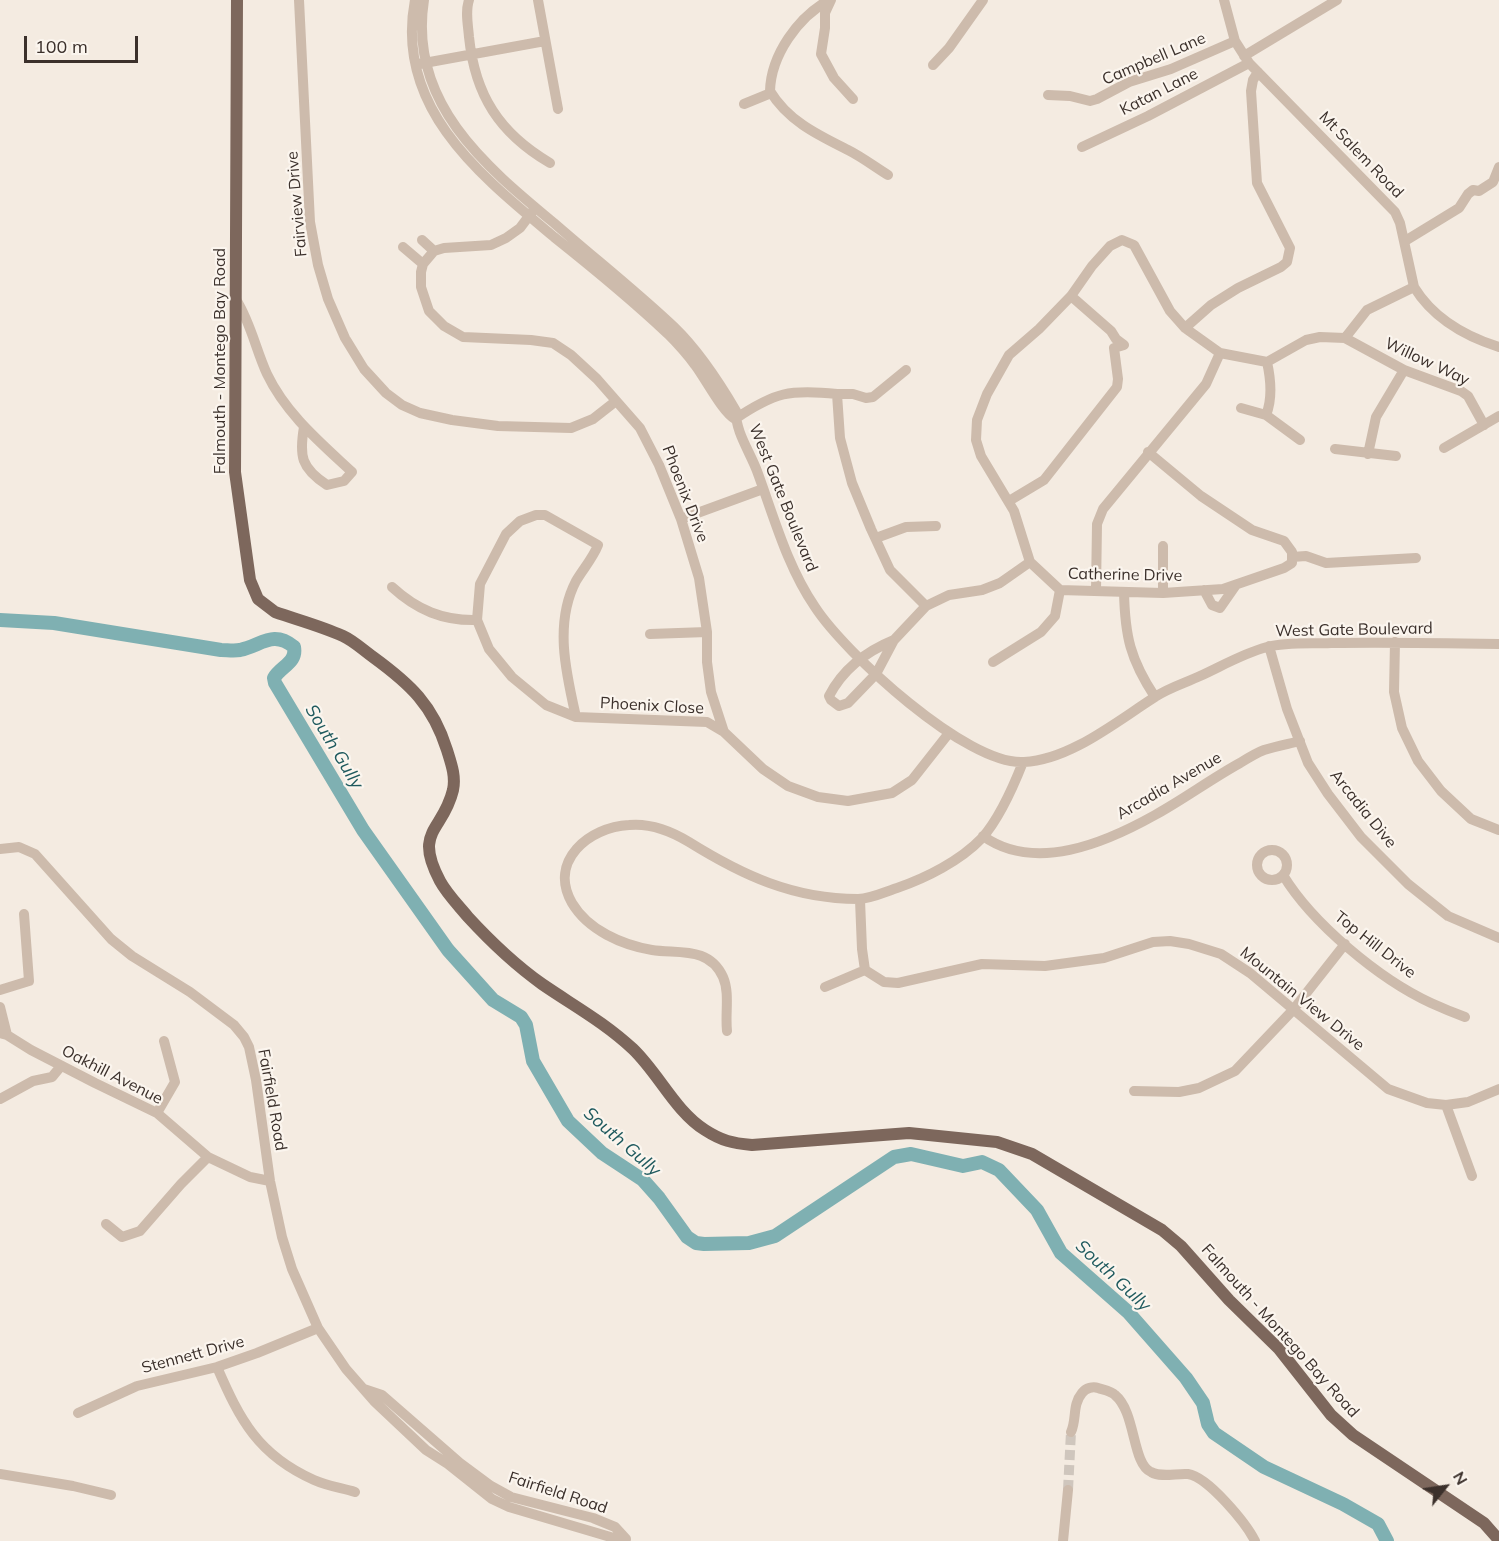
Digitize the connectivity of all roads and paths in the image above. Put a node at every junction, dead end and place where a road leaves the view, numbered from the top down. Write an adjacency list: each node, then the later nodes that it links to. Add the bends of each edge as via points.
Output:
1 (237, 0): 35 (main road, Falmouth - Montego Bay Road)
2 (299, 0): 44 (street, Fairview Drive, via 310,222 328,299 364,369 386,393 420,413 498,426 571,428 593,419)
3 (415, 0): 15 (street, West Gate Boulevard, via 412,27)
4 (424, 0): 15 (street, West Gate Boulevard)
5 (469, 0): 13 (street, via 466,9)
6 (538, 0): 11 (street)
7 (830, 0): 18 (street, via 796,28 773,70); 20 (street, via 821,54 834,78)
8 (982, 0): 16 (street)
9 (1224, 0): 12 (street, Mt Salem Road)
10 (1337, 0): 14 (street, Katan Lane)
11 (545, 41): 13 (street); 22 (street)
12 (1235, 41): 14 (street, Mt Salem Road); 19 (street, Campbell Lane, via 1172,69 1129,82 1097,99)
13 (471, 55): 15 (street); 24 (street, via 476,78 496,117 513,137)
14 (1246, 60): 17 (street, Mt Salem Road); 23 (street, Katan Lane, via 1148,116)
15 (421, 64): 27 (street, West Gate Boulevard, via 456,129)
16 (933, 65)
17 (1258, 72): 29 (street, Mt Salem Road, via 1388,202); 36 (street, via 1251,91 1257,183 1283,231 1290,256 1281,267 1211,305)
18 (771, 93): 21 (street); 26 (street, via 793,119)
19 (1048, 95)
20 (853, 99)
21 (744, 104)
22 (558, 109)
23 (1082, 147)
24 (550, 163)
25 (1499, 167): 29 (street, via 1493,182 1479,191 1473,190 1459,208)
26 (888, 175)
27 (532, 212): 31 (street, via 513,233 492,245); 48 (street, West Gate Boulevard, via 676,328 734,407)
28 (422, 240): 31 (street)
29 (1405, 241): 33 (street, Mt Salem Road)
30 (403, 247): 32 (street)
31 (434, 251): 32 (street)
32 (423, 264): 44 (street, Phoenix Drive, via 421,288 429,310 444,326 464,338 553,343 571,355)
33 (1414, 286): 37 (street, via 1367,310); 38 (street, Mt Salem Road, via 1449,326)
34 (1071, 296): 36 (street, via 1110,246 1122,240 1130,242 1170,311); 58 (street, via 1009,355 977,420 976,441 981,456); 58 (street, via 1124,345 1114,348 1117,387 1044,480)
35 (237, 301): 50 (street, via 268,375); 125 (main road, Falmouth - Montego Bay Road, via 235,472 254,590 258,599 275,612 346,638 411,687 429,708 454,772 450,800 431,832 430,857 454,901 513,962 603,1023 649,1065 683,1110 703,1129 726,1142 752,1144 909,1133 997,1142 1032,1154 1162,1230 1279,1349 1331,1415 1484,1523)
36 (1185, 328): 39 (street)
37 (1345, 338): 40 (street, Willow Way, via 1306,340); 42 (street, Willow Way)
38 (1499, 347)
39 (1220, 353): 40 (street); 54 (street, via 1206,384)
40 (1267, 362): 46 (street, via 1271,400)
41 (906, 370): 43 (street, via 873,397)
42 (1404, 370): 49 (street, Willow Way, via 1461,391); 55 (street, via 1376,417)
43 (837, 394): 48 (street, via 788,393); 61 (street, via 840,438 852,483)
44 (616, 401): 59 (street, Phoenix Drive, via 650,446)
45 (1241, 408): 46 (street)
46 (1266, 415): 51 (street)
47 (1499, 416): 49 (street)
48 (735, 419): 57 (street, West Gate Boulevard)
49 (1484, 425): 52 (street)
50 (304, 427): 50 (street, via 352,472 344,481 327,485 307,468 301,447)
51 (1300, 440)
52 (1444, 448)
53 (1335, 449): 55 (street)
54 (1148, 452): 63 (street, via 1201,496 1252,530 1284,542); 70 (street, via 1103,508 1097,524)
55 (1368, 454): 56 (street)
56 (1396, 456)
57 (764, 489): 59 (street); 81 (street, West Gate Boulevard, via 789,560 815,607)
58 (1009, 501): 65 (street)
59 (681, 519): 75 (street, Phoenix Drive, via 699,578)
60 (936, 526): 61 (street, via 906,527)
61 (876, 538): 73 (street, via 890,570)
62 (1163, 546): 72 (street)
63 (1292, 557): 64 (street, via 1306,556 1326,563); 66 (street, Catherine Drive, via 1292,563 1284,568)
64 (1416, 558)
65 (1029, 562): 68 (street, Catherine Drive); 73 (street, via 1000,583 949,595)
66 (1236, 585): 69 (street, Catherine Drive); 69 (street, via 1220,608 1212,605)
67 (392, 587): 74 (street, via 431,613 459,621)
68 (1060, 590): 70 (street, Catherine Drive); 82 (street, via 1055,616 1041,632)
69 (1204, 590): 72 (street, Catherine Drive)
70 (1096, 591): 71 (street, Catherine Drive)
71 (1124, 592): 72 (street, Catherine Drive); 84 (street, via 1129,647)
72 (1163, 592)
73 (926, 606): 77 (street)
74 (477, 621): 85 (street, Phoenix Close, via 489,649 512,677 546,705); 85 (street, Phoenix Close, via 480,584 506,534 520,521 545,515 597,543 598,548 576,581 564,622 565,660)
75 (707, 632): 76 (street); 86 (street, Phoenix Drive, via 711,692)
76 (650, 634)
77 (894, 640): 81 (street); 83 (street)
78 (1395, 642): 79 (street, West Gate Boulevard); 80 (street, West Gate Boulevard); 90 (street, via 1396,701 1402,728 1418,762 1471,819)
79 (1499, 644)
80 (1269, 646): 84 (street, West Gate Boulevard); 88 (street, Arcadia Dive)
81 (860, 658): 83 (street, West Gate Boulevard); 83 (street, via 833,689 831,700 839,706 848,703)
82 (993, 662)
83 (876, 674): 87 (street, West Gate Boulevard)
84 (1155, 697): 89 (street, West Gate Boulevard, via 1068,750)
85 (576, 717): 86 (street, Phoenix Close, via 707,722)
86 (724, 732): 87 (street, Phoenix Drive, via 763,769 788,786 818,797 848,801 892,793 912,780)
87 (949, 733): 89 (street, West Gate Boulevard, via 986,754)
88 (1300, 741): 91 (street, Arcadia Avenue, via 1263,750 1155,815 1074,849 1019,852 995,845); 96 (street, Arcadia Dive, via 1308,764 1335,803 1361,837 1408,884 1448,916)
89 (1023, 762): 91 (street, via 1012,790)
90 (1499, 830)
91 (983, 836): 94 (street, via 968,850 917,881)
92 (0, 849): 115 (street, Fairfield Road, via 20,847 35,854 111,939 190,992 244,1037 256,1080)
93 (1282, 875): 97 (street, Top Hill Drive, via 1296,896)
94 (860, 900): 98 (street); 104 (street, via 772,886 740,872 682,837 653,826 602,830 582,842 566,863 566,885 572,903 588,923 610,937 651,950 690,952 716,965 726,988)
95 (24, 914): 100 (street, via 29,981)
96 (1499, 938)
97 (1345, 944): 102 (street); 103 (street, Top Hill Drive, via 1391,981)
98 (865, 970): 99 (street); 102 (street, Mountain View Drive, via 885,982 898,983 982,964 1044,966 1085,962 1153,942 1170,941 1221,954)
99 (825, 987)
100 (0, 990)
101 (0, 1006): 105 (street)
102 (1293, 1010): 109 (street, via 1235,1071 1199,1088 1179,1092); 111 (street, Mountain View Drive, via 1388,1089 1427,1103)
103 (1465, 1017)
104 (727, 1031)
105 (4, 1034): 107 (street, Oakhill Avenue)
106 (164, 1041): 112 (street, via 175,1082)
107 (61, 1066): 110 (street, via 52,1077); 112 (street, Oakhill Avenue)
108 (1499, 1089): 111 (street, Mountain View Drive, via 1468,1102)
109 (1134, 1091)
110 (0, 1099)
111 (1446, 1105): 114 (street)
112 (157, 1113): 113 (street, Oakhill Avenue)
113 (208, 1157): 115 (street, Oakhill Avenue, via 250,1177); 116 (street, via 140,1231 122,1237)
114 (1473, 1176)
115 (270, 1181): 117 (street, Fairfield Road, via 292,1269)
116 (106, 1224)
117 (318, 1328): 118 (street, Stennett Drive); 126 (street, Fairfield Road, via 364,1389 382,1395 400,1408 491,1486 511,1497 594,1518 615,1527)
118 (217, 1367): 119 (street, Stennett Drive, via 137,1386); 123 (street, via 237,1412 254,1437 277,1459 315,1480)
119 (78, 1413)
120 (1071, 1431): 128 (street, via 1074,1405 1083,1390 1094,1386 1114,1393 1128,1413 1142,1464 1150,1472 1200,1478)
121 (0, 1474): 124 (street)
122 (1068, 1490): 127 (street)
123 (355, 1492)
124 (111, 1495)
125 (1499, 1540)
126 (626, 1541)
127 (1064, 1541)
128 (1255, 1541)

